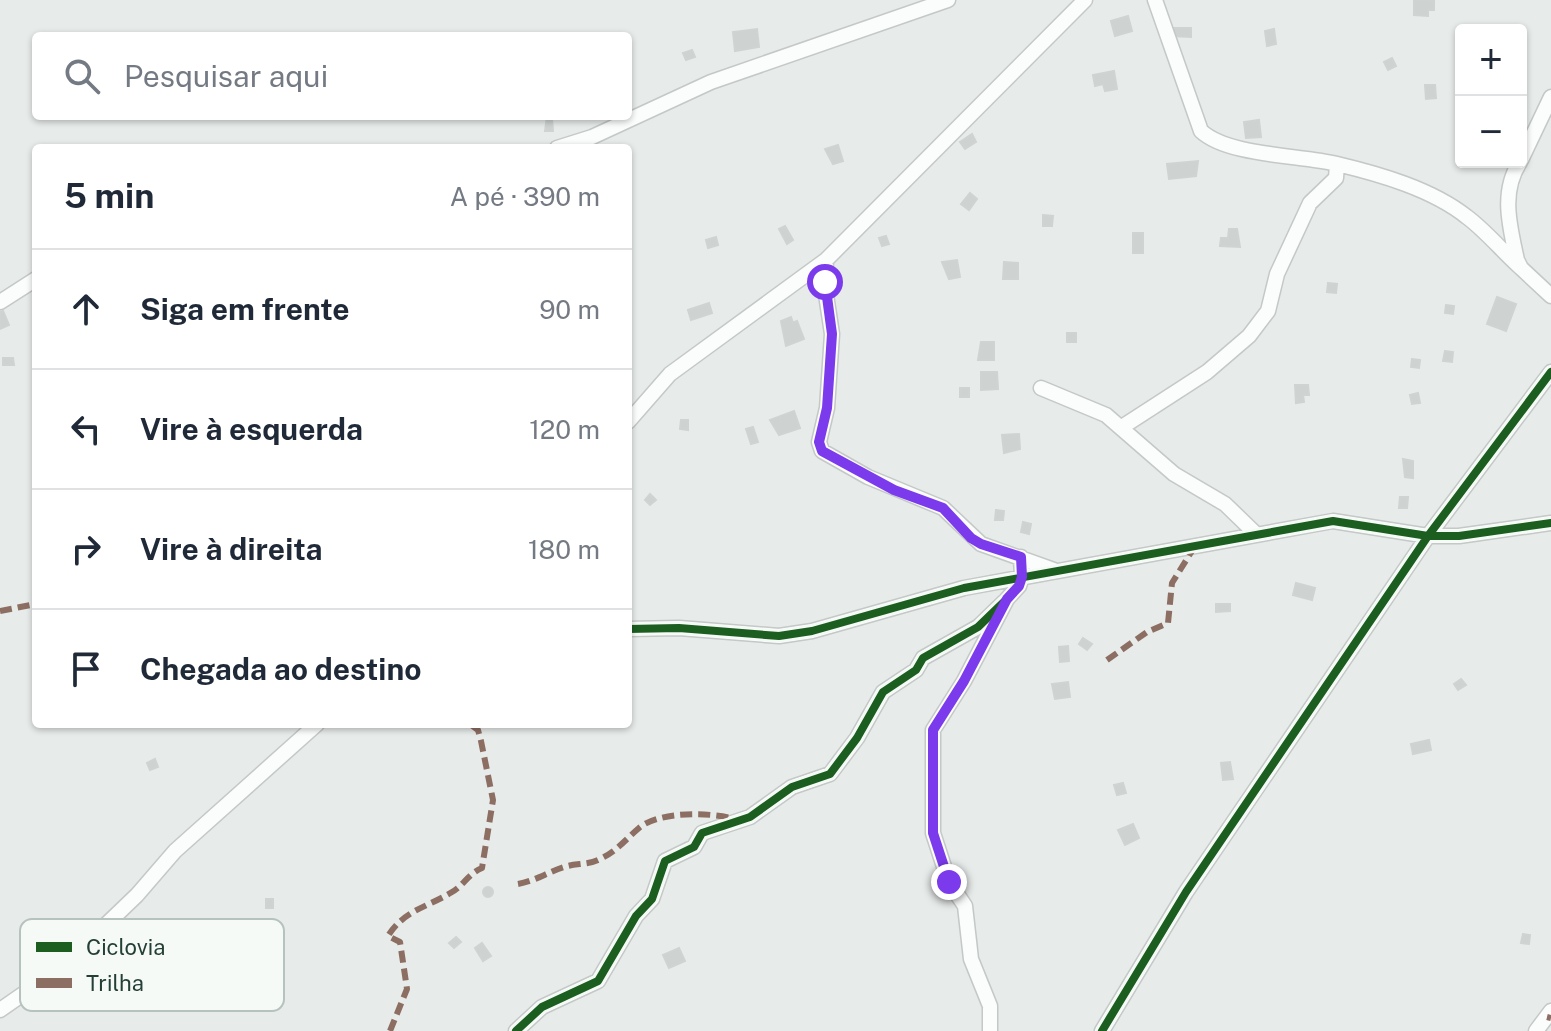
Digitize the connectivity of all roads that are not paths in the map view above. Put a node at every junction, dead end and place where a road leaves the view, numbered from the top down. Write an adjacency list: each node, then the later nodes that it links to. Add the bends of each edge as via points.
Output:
1 (948, 0): 5 (street, via 723,78)
2 (1085, 0): 11 (street)
3 (1155, 0): 9 (street, via 1201,131 1208,138)
4 (1551, 97): 8 (street)
5 (632, 119)
6 (630, 120): 7 (street)
7 (570, 144)
8 (1527, 147)
9 (1337, 164): 12 (street, via 1399,183 1457,211); 19 (street, via 1336,178 1310,203 1277,274 1268,311 1249,336 1207,372)
10 (1516, 168): 12 (street, via 1507,203)
11 (826, 260): 18 (street, via 670,374); 23 (street, via 832,334 822,451 894,490 943,508 981,544)
12 (1521, 268): 14 (street)
13 (32, 282): 15 (street)
14 (1551, 296)
15 (0, 302)
16 (1551, 372): 22 (street)
17 (1041, 388): 19 (street)
18 (632, 417)
19 (1122, 427): 21 (street, via 1174,474 1225,504)
20 (1551, 523): 22 (street)
21 (1256, 534): 22 (street, via 1333,521); 24 (street)
22 (1428, 536): 35 (street, via 1186,892)
23 (1021, 557): 24 (street); 25 (street)
24 (1059, 570): 25 (street)
25 (1022, 577): 26 (street); 27 (street, via 779,636)
26 (1007, 599): 33 (street, via 978,627 923,658 916,670 883,692 830,774 792,787 750,817 702,833 694,847 665,861 652,899 636,916 598,981 542,1007); 34 (street, via 933,730 933,833 949,882 965,906 971,959 990,1006)
27 (632, 629)
28 (312, 728): 29 (street, via 232,796)
29 (112, 919)
30 (20, 996): 31 (street)
31 (0, 1010)
32 (1551, 1011): 36 (street)
33 (516, 1031)
34 (990, 1031)
35 (1102, 1031)
36 (1536, 1031)

